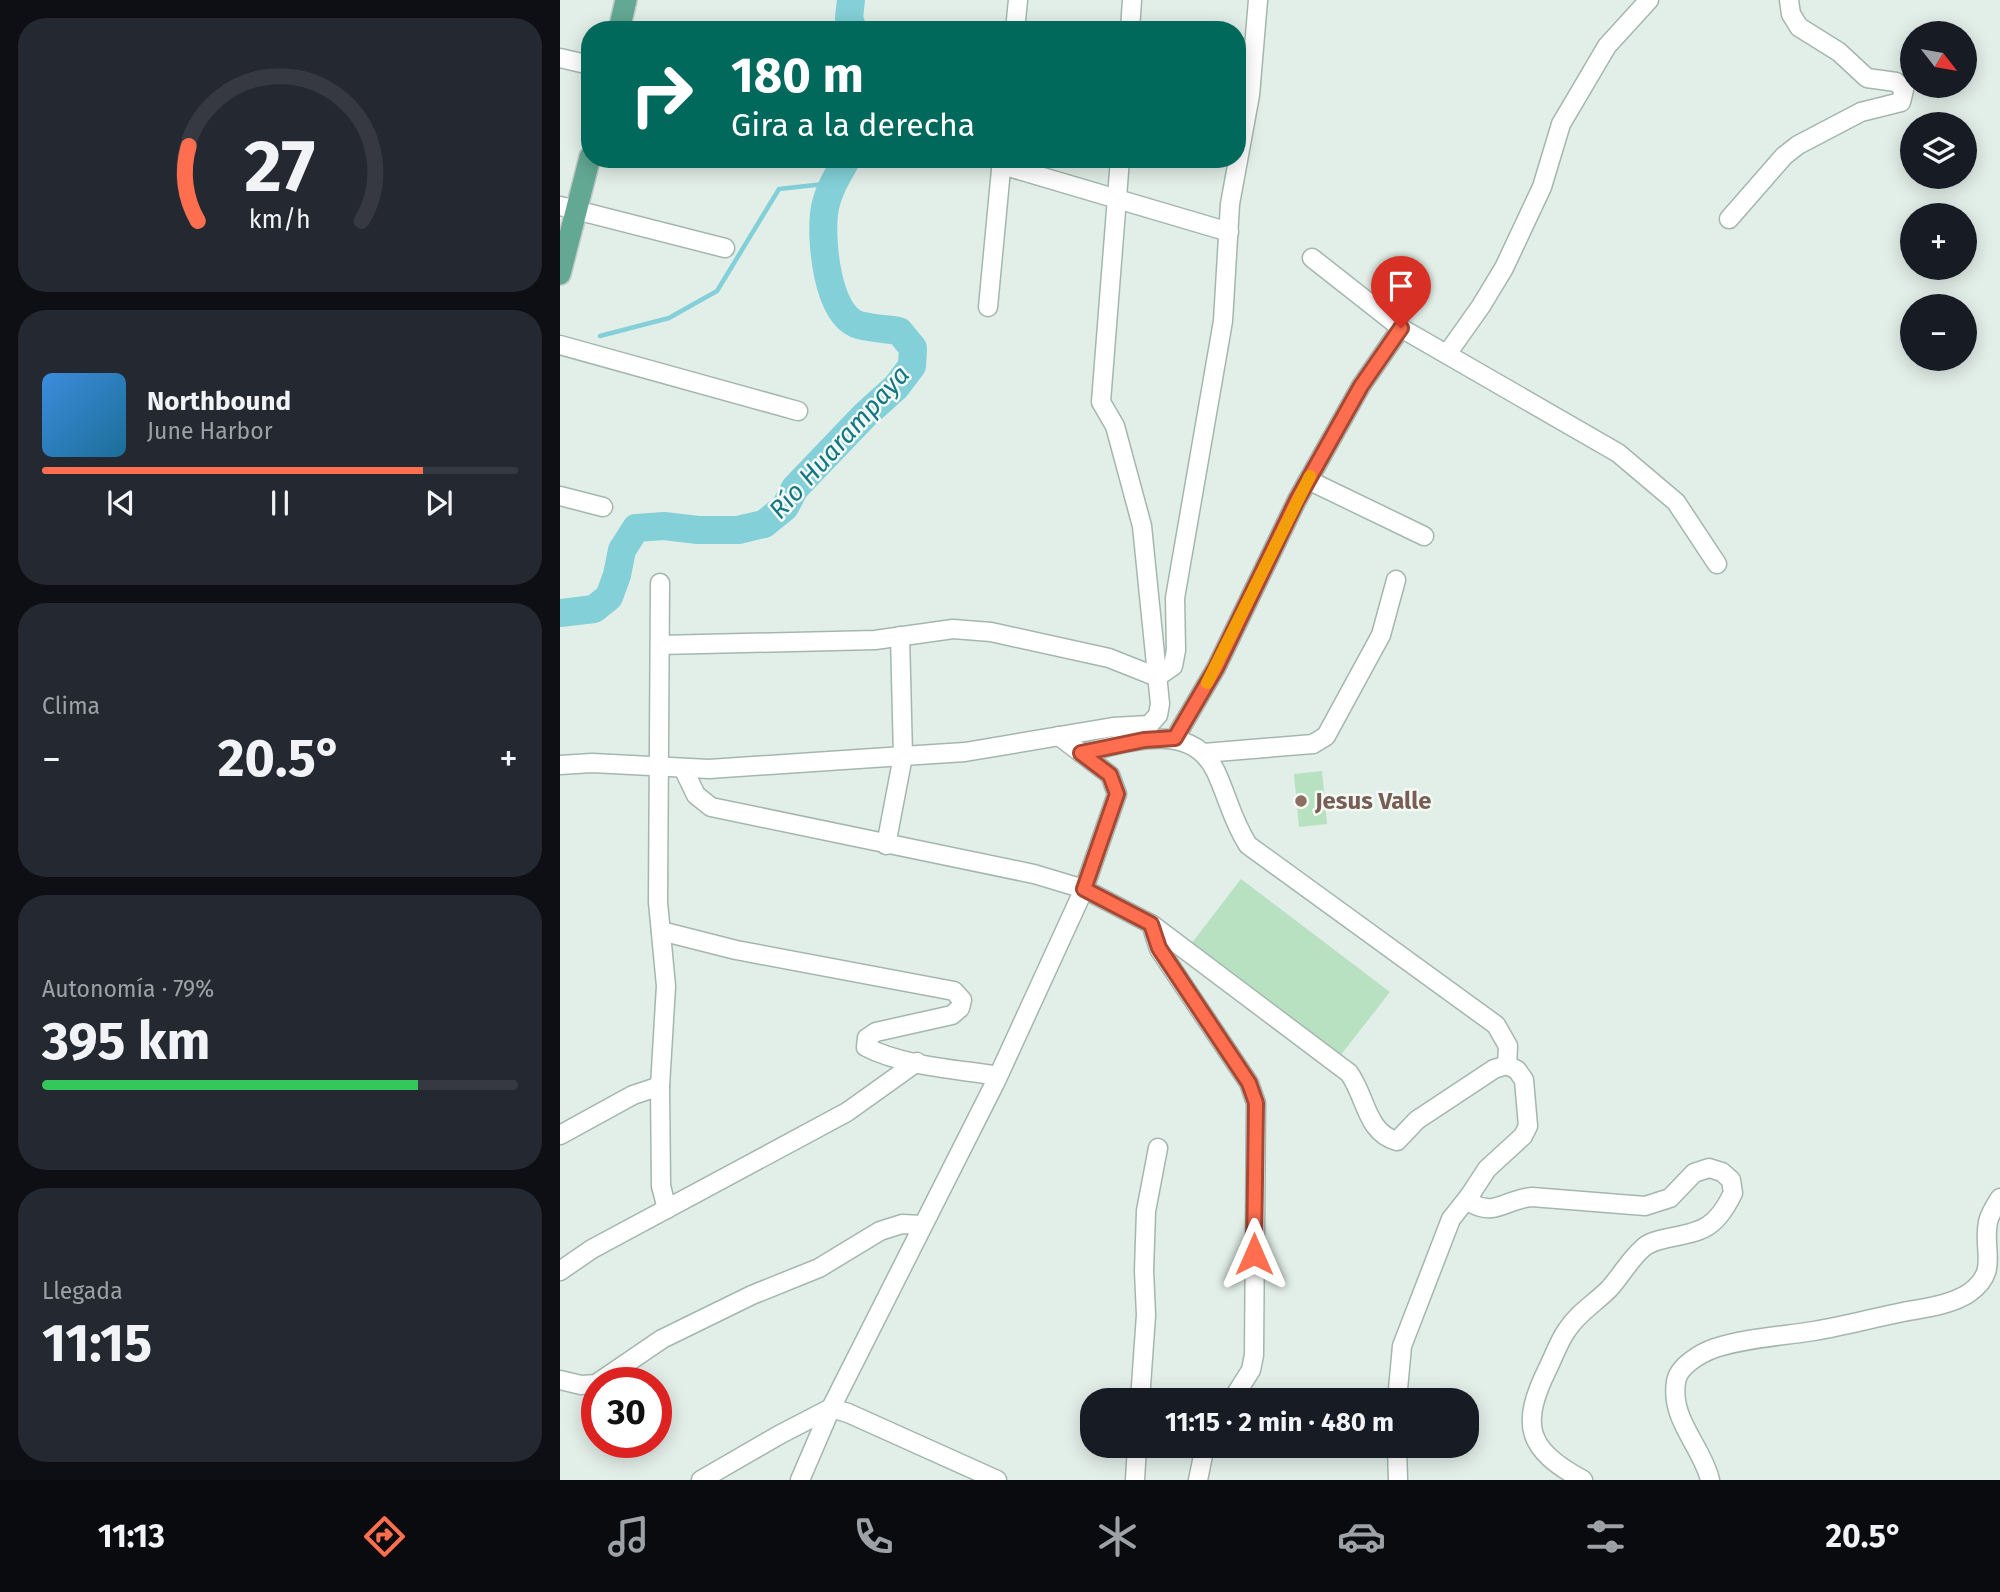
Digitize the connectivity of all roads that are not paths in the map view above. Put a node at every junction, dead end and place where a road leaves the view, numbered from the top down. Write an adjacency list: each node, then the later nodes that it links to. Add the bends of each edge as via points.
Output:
1 (626, 0): 7 (main road)
2 (1018, 0): 8 (street)
3 (1132, 0): 9 (street)
4 (1258, 0): 12 (street)
5 (1649, 0): 28 (street, via 1607,46 1561,124 1542,187 1504,268)
6 (1789, 0): 20 (street, via 1799,27 1839,52 1867,78 1896,82 1904,90 1900,102 1861,112 1784,156)
7 (621, 21)
8 (1016, 21)
9 (1131, 21)
10 (560, 58): 11 (street)
11 (581, 63)
12 (1246, 117)
13 (585, 168): 19 (main road)
14 (1001, 168): 25 (street)
15 (1021, 168): 18 (street)
16 (1119, 168): 18 (street)
17 (1237, 168): 21 (street)
18 (1117, 199): 21 (street); 39 (street, via 1101,402 1115,426 1142,526)
19 (569, 208): 22 (street); 24 (main road)
20 (1729, 219)
21 (1228, 232): 39 (street, via 1223,321 1175,598 1176,650 1173,666)
22 (725, 248)
23 (1312, 258): 26 (street)
24 (560, 274)
25 (988, 307)
26 (1401, 328): 28 (street); 30 (street, via 1361,386)
27 (560, 345): 29 (street)
28 (1447, 354): 34 (street, via 1618,453 1676,502)
29 (798, 411)
30 (1308, 480): 33 (street); 41 (street, via 1216,668)
31 (560, 496): 32 (street)
32 (603, 506)
33 (1424, 536)
34 (1717, 564)
35 (1396, 580): 43 (street, via 1381,635 1326,736 1313,744)
36 (660, 583): 38 (street)
37 (900, 636): 38 (street); 39 (street, via 953,629 990,632 1109,659); 44 (street)
38 (660, 645): 46 (street)
39 (1157, 677): 40 (street, via 1160,704 1149,725)
40 (1059, 736): 42 (street); 44 (street, via 965,752)
41 (1175, 738): 42 (street); 43 (street)
42 (1081, 753): 49 (street, via 1110,775 1117,794)
43 (1204, 753): 53 (street, via 1248,845 1496,1025 1508,1046)
44 (903, 756): 47 (street); 48 (street)
45 (560, 765): 46 (street)
46 (659, 766): 47 (street); 51 (street)
47 (682, 768): 48 (street, via 696,795 711,807)
48 (886, 845): 49 (street, via 1034,874)
49 (1084, 889): 50 (street); 54 (street)
50 (1151, 924): 53 (street, via 1349,1073 1377,1132 1387,1139 1397,1141 1437,1107); 67 (street, via 1159,948 1249,1083 1256,1103 1254,1355)
51 (661, 931): 52 (street, via 736,950 954,991 962,1000 952,1015 867,1038 866,1047); 55 (street, via 666,986)
52 (917, 1062): 54 (street); 60 (street, via 847,1112)
53 (1507, 1065): 58 (street, via 1524,1080 1528,1126)
54 (998, 1076): 61 (street)
55 (660, 1086): 56 (street, via 633,1095); 60 (street, via 661,1186)
56 (560, 1135)
57 (1158, 1148): 66 (street, via 1146,1211)
58 (1470, 1195): 68 (street, via 1451,1219 1402,1346); 79 (street, via 1473,1203 1492,1210 1532,1197 1645,1206 1670,1198 1695,1173 1709,1168 1731,1180 1733,1193 1717,1220 1692,1235 1643,1247 1566,1330 1536,1392 1531,1431 1554,1460)
59 (2000, 1198): 80 (street, via 1987,1224 1990,1269 1969,1293 1945,1303 1714,1349 1686,1365 1676,1379 1676,1402)
60 (667, 1209): 62 (street)
61 (923, 1225): 63 (street, via 902,1224 880,1231 819,1268 662,1339); 69 (street)
62 (560, 1270)
63 (621, 1367)
64 (560, 1380): 65 (street)
65 (581, 1385)
66 (1141, 1388)
67 (1240, 1388)
68 (1398, 1388)
69 (831, 1408): 73 (street); 74 (street); 75 (street)
70 (1136, 1458): 76 (street)
71 (1203, 1458): 77 (street)
72 (1397, 1458): 78 (street)
73 (701, 1480)
74 (800, 1480)
75 (997, 1480)
76 (1135, 1480)
77 (1198, 1480)
78 (1398, 1480)
79 (1583, 1480)
80 (1710, 1480)

